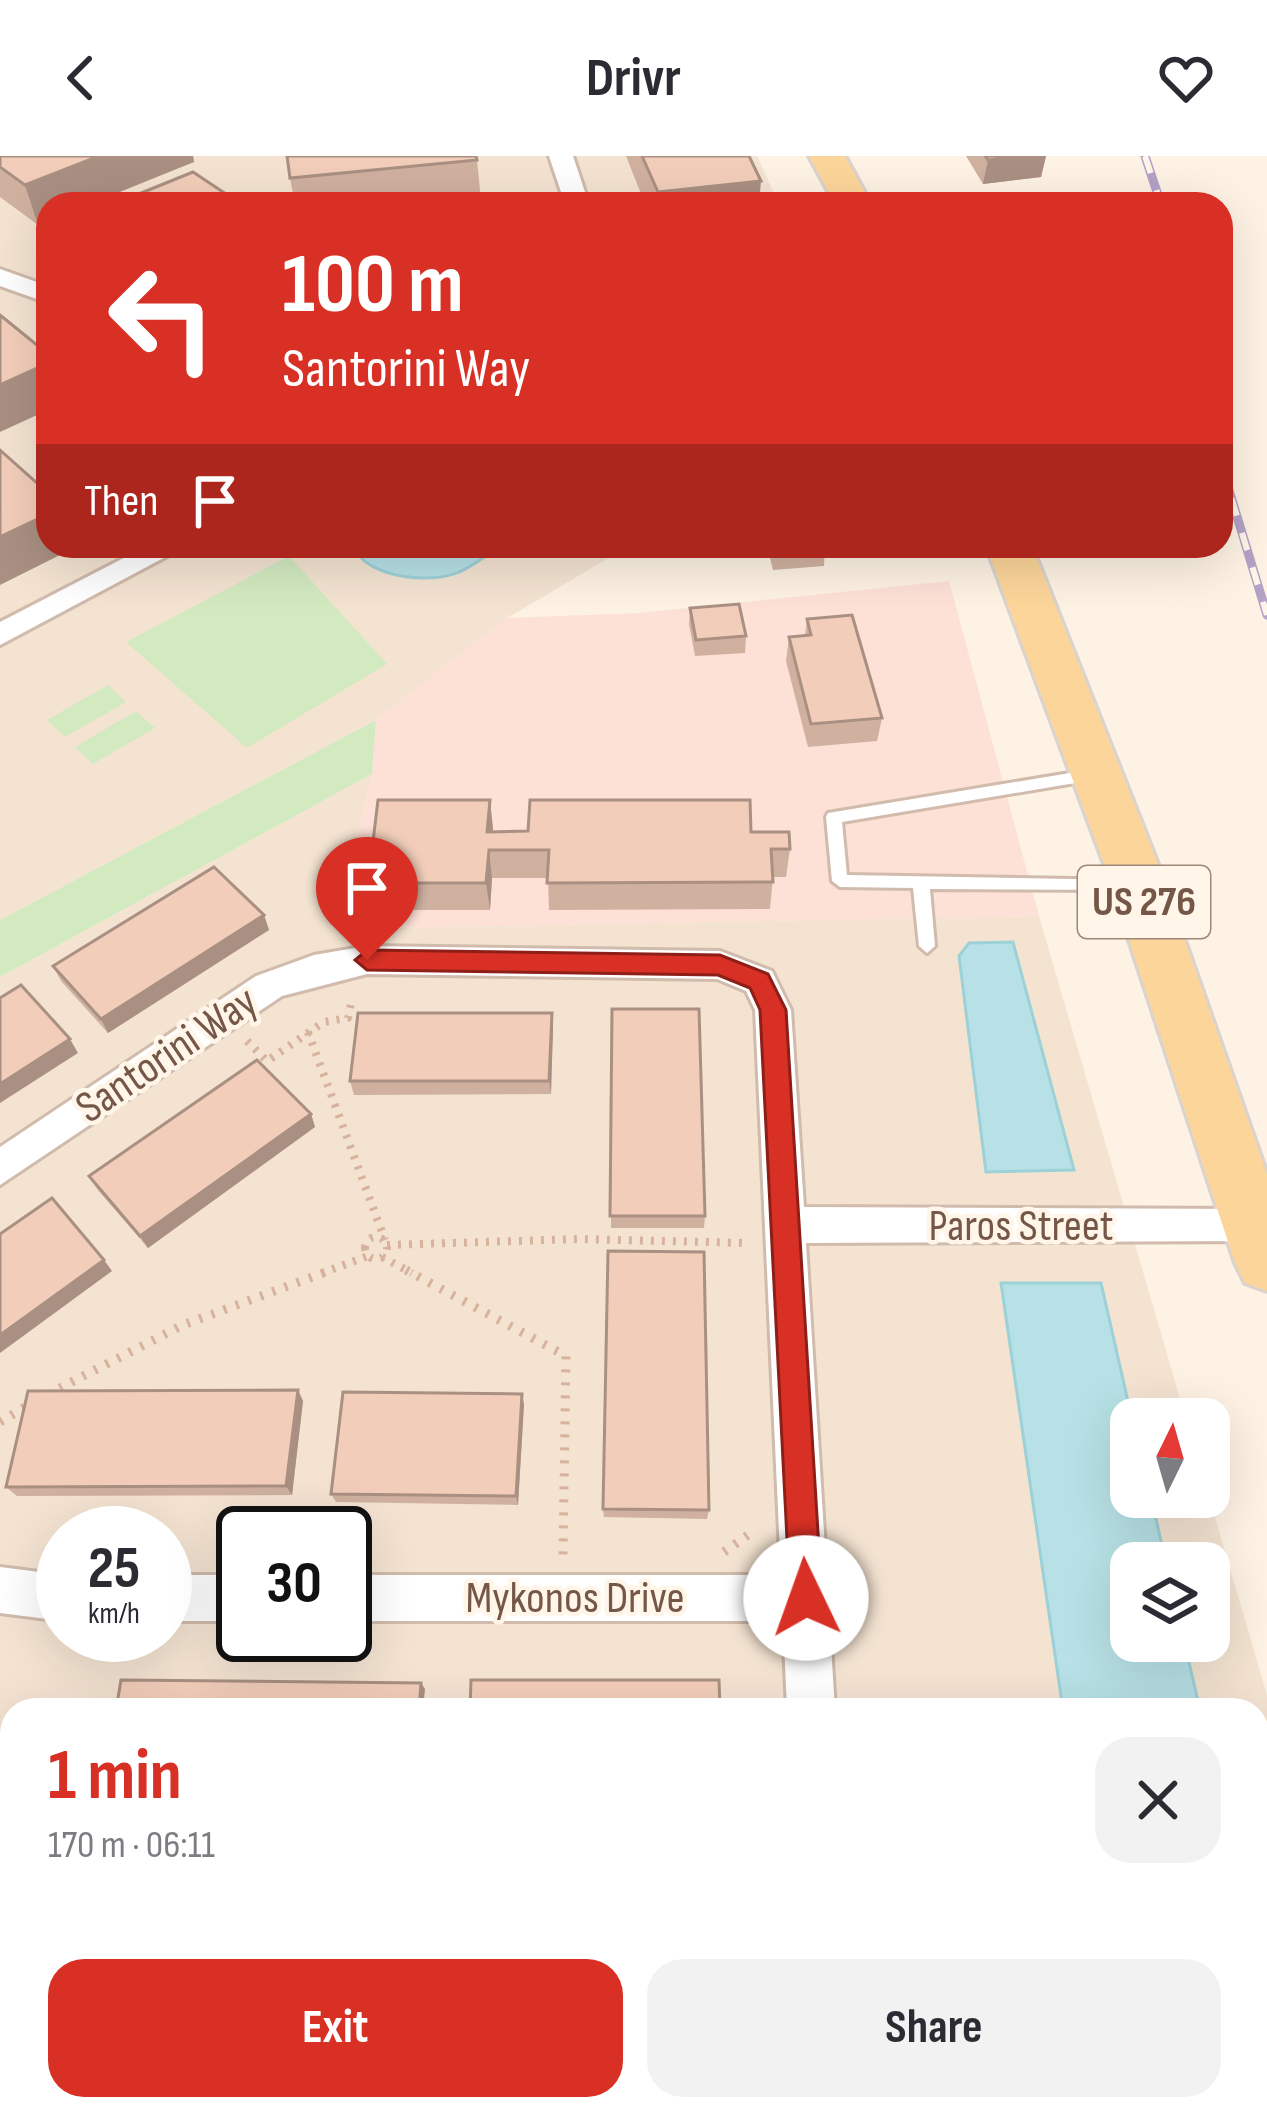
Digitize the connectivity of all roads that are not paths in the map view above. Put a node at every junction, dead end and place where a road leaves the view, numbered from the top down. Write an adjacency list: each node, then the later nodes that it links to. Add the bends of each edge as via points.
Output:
1 (561, 156): 3 (street)
2 (827, 156): 4 (main road)
3 (573, 192)
4 (846, 192)
5 (0, 277): 6 (street)
6 (36, 290)
7 (148, 558): 9 (street)
8 (1014, 558): 10 (main road, US 276)
9 (0, 635)
10 (1098, 775): 11 (lane, via 834,817 840,881); 12 (main road, US 276)
11 (921, 884): 12 (lane); 13 (lane)
12 (1138, 886): 16 (main road, US 276)
13 (927, 946)
14 (0, 1168): 15 (street, Santorini Way, via 269,986 314,970 367,960 720,965 759,981 773,1010)
15 (761, 1230): 16 (street, Paros Street); 20 (street, Santorini Way)
16 (1261, 1245)
17 (0, 1590): 18 (street)
18 (36, 1595)
19 (372, 1598): 20 (street, Mykonos Drive)
20 (806, 1598): 21 (street, Santorini Way)
21 (810, 1698)

